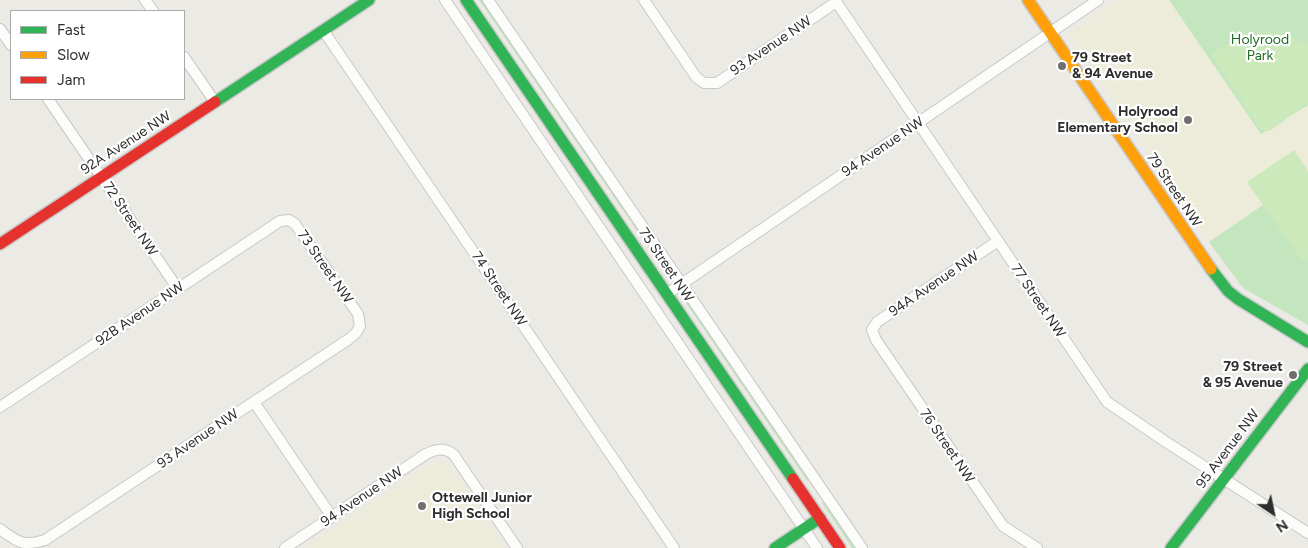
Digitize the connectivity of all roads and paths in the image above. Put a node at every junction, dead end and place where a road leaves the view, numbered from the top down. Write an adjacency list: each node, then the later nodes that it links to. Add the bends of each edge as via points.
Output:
1 (369, 0): 10 (street, 92A Avenue NW)
2 (445, 0): 34 (street)
3 (466, 0): 23 (street, 75 Street NW)
4 (488, 0): 21 (street, 75 Street NW)
5 (644, 0): 8 (street, 93 Avenue NW, via 704,84 717,83)
6 (1028, 0): 11 (street, 79 Street NW)
7 (1098, 0): 11 (street, 94 Avenue NW)
8 (836, 1): 16 (street, 77 Street NW)
9 (0, 29): 12 (street)
10 (323, 30): 15 (street, 92A Avenue NW); 38 (street, 74 Street NW)
11 (1050, 33): 16 (street, 94 Avenue NW); 26 (street, 79 Street NW, via 1228,291)
12 (10, 44)
13 (185, 58): 15 (street)
14 (49, 100): 17 (street, 72 Street NW)
15 (215, 102): 17 (street, 92A Avenue NW)
16 (918, 123): 19 (street, 77 Street NW); 21 (street, 94 Avenue NW)
17 (101, 177): 20 (street, 92A Avenue NW); 22 (street, 72 Street NW)
18 (280, 221): 22 (street, 92B Avenue NW); 24 (street, 73 Street NW, via 289,220 295,224 358,314)
19 (998, 242): 25 (street, 94A Avenue NW, via 877,322); 30 (street, 77 Street NW, via 1107,402)
20 (0, 244)
21 (682, 284): 23 (street, 94 Avenue NW); 42 (street, 75 Street NW)
22 (178, 289): 29 (street, 92B Avenue NW)
23 (667, 294): 32 (street, 75 Street NW)
24 (360, 326): 28 (street, 93 Avenue NW, via 349,339)
25 (872, 330): 43 (street, 76 Street NW, via 1003,526)
26 (1308, 342)
27 (1308, 369): 30 (street, 95 Avenue NW)
28 (254, 402): 31 (street); 33 (street, 93 Avenue NW, via 45,540 30,545 15,540)
29 (0, 407)
30 (1224, 479): 35 (street, 77 Street NW); 44 (street, 95 Avenue NW)
31 (332, 517): 36 (street, 94 Avenue NW); 37 (street, 94 Avenue NW, via 426,454 440,450 451,452)
32 (820, 518): 34 (street); 41 (street, 75 Street NW)
33 (0, 529)
34 (804, 529): 39 (street); 40 (street)
35 (1308, 533)
36 (285, 548)
37 (517, 548)
38 (674, 548)
39 (775, 548)
40 (817, 548)
41 (840, 548)
42 (862, 548)
43 (1036, 548)
44 (1171, 548)

